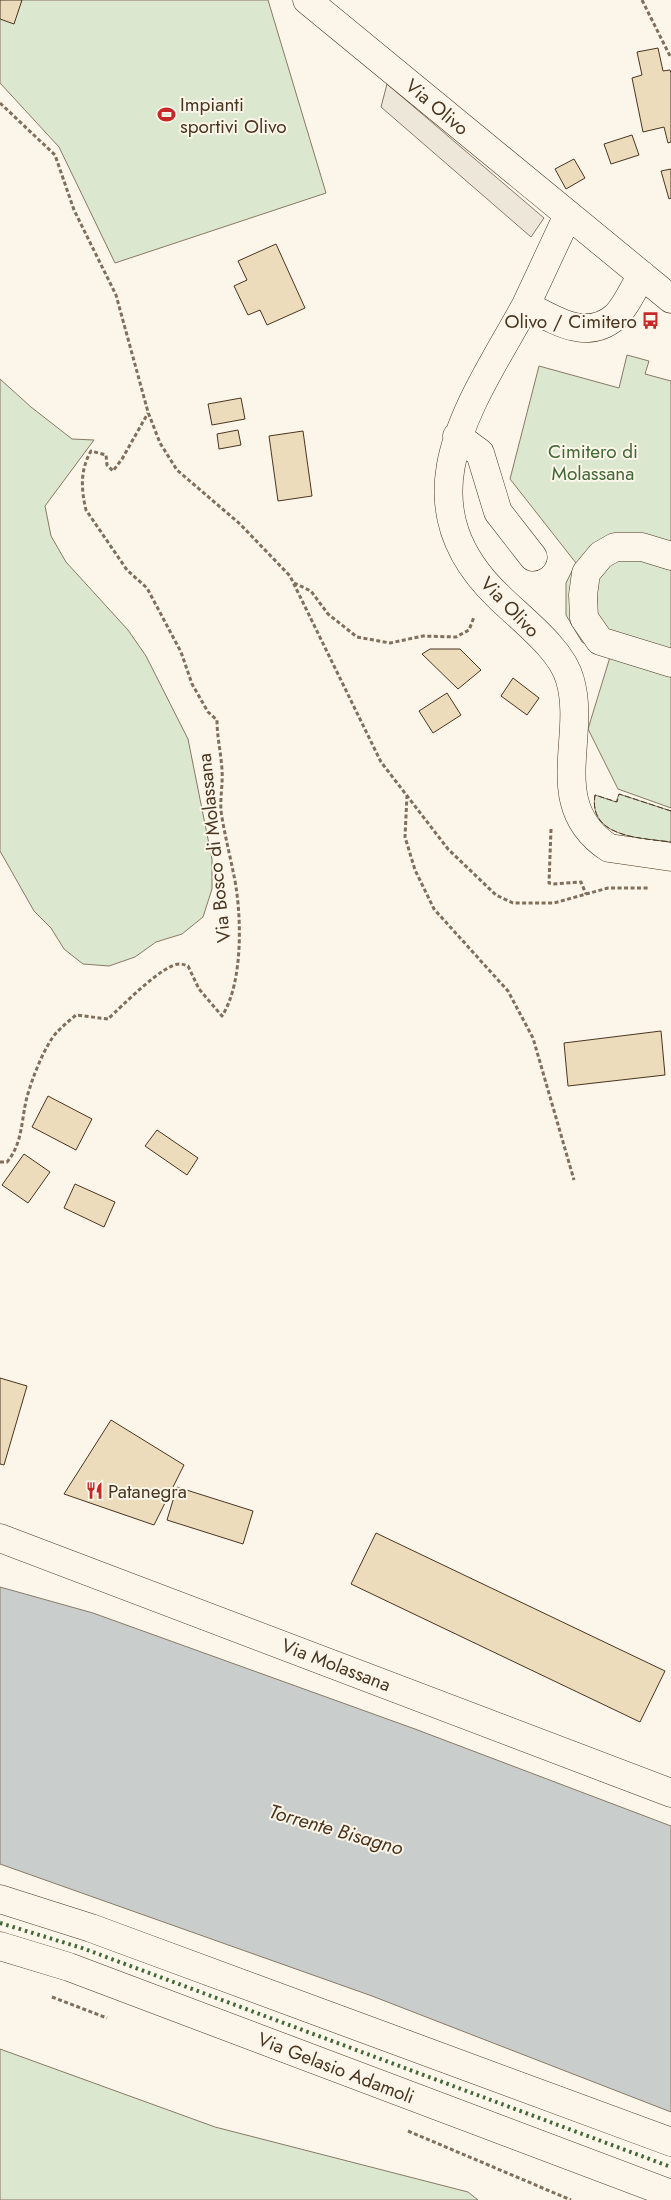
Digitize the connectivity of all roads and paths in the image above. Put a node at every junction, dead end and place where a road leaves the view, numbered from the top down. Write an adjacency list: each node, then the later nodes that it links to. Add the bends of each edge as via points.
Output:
1 (307, 0): 5 (main road, Via Olivo)
2 (642, 0): 3 (path)
3 (671, 58)
4 (0, 103): 9 (path, via 55,155 74,210 116,295)
5 (568, 215): 6 (main road, Via Olivo); 8 (main road, Via Olivo)
6 (642, 275): 7 (main road, Via Olivo); 8 (main road, via 616,316 601,325 582,329 559,322)
7 (671, 299)
8 (526, 305): 10 (main road, Via Olivo)
9 (148, 412): 13 (path, via 160,443 176,470 240,524); 21 (path, Via Bosco di Molassana, via 113,470 107,465 106,455 91,451 82,476 83,498 86,510 127,570 147,588 181,652 192,684 208,712 217,720 222,769 221,809 234,872 237,914 233,993 222,1016 199,989 188,966 180,964 169,967 145,985 108,1019 76,1015 57,1032 38,1068 27,1097 21,1136 14,1154 6,1162)
10 (457, 436): 12 (main road, via 480,453 498,512); 14 (main road, Via Olivo, via 447,492 449,516 467,560)
11 (671, 556): 15 (main road, via 642,547 615,547 601,555 586,573 583,595 584,618 600,641)
12 (532, 557)
13 (293, 583): 14 (path, via 311,591 328,614 357,637 390,643 423,636 456,637 469,630); 16 (path, via 381,762)
14 (488, 587): 17 (main road, Via Olivo, via 558,656 570,677 574,694 571,792 586,826 609,848)
15 (671, 663)
16 (406, 794): 20 (path, via 448,849 504,900 545,904); 22 (path, via 405,837 415,870 434,910 508,991 532,1038)
17 (671, 857)
18 (552, 884): 20 (path, via 582,882)
19 (654, 889): 20 (path, via 608,888)
20 (586, 894)
21 (0, 1162)
22 (574, 1180)
23 (0, 1538): 24 (main road, Via Molassana)
24 (671, 1793)
25 (0, 1899): 27 (main road, via 90,1928)
26 (0, 1946): 28 (main road, Via Gelasio Adamoli, via 69,1967)
27 (671, 2142)
28 (671, 2194)

